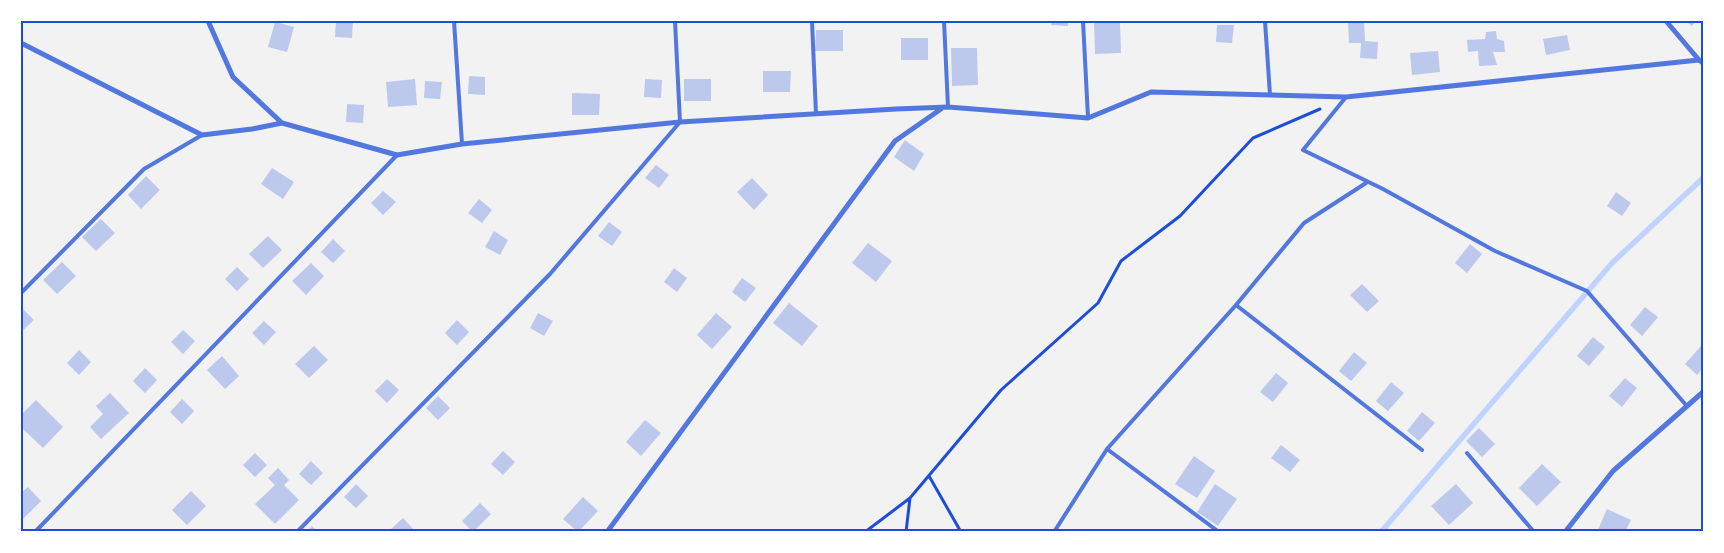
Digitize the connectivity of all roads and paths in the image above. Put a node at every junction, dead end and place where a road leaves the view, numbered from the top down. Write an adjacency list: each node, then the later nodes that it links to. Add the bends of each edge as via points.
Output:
1 (208, 21): 17 (street, via 233,77)
2 (454, 21): 20 (lane)
3 (675, 21): 18 (lane)
4 (812, 21): 15 (lane)
5 (944, 21): 13 (lane)
6 (1083, 21): 16 (lane)
7 (1265, 21): 11 (lane)
8 (1666, 21): 10 (street)
9 (21, 43): 19 (street)
10 (1701, 61): 12 (street)
11 (1270, 95): 12 (street); 16 (street, via 1151,92)
12 (1346, 97): 22 (lane, via 1303,150); 30 (path, via 1253,138 1180,216 1121,261 1098,303 1001,390)
13 (948, 107): 14 (street); 16 (street)
14 (942, 109): 15 (street); 34 (street, via 895,141)
15 (816, 114): 18 (street)
16 (1088, 118)
17 (282, 122): 19 (street); 21 (street)
18 (680, 122): 20 (street); 33 (lane, via 550,274)
19 (202, 135): 23 (lane, via 144,169)
20 (462, 144): 21 (street)
21 (397, 155): 32 (lane)
22 (1366, 183): 24 (lane, via 1304,223); 26 (lane, via 1383,189 1495,251 1587,291)
23 (21, 293)
24 (1236, 305): 27 (lane); 28 (lane)
25 (1703, 392): 26 (street)
26 (1686, 406): 41 (street, via 1613,470)
27 (1107, 449): 38 (lane); 39 (lane)
28 (1422, 450)
29 (1467, 453): 40 (lane)
30 (929, 476): 31 (path); 37 (path)
31 (910, 498): 35 (path); 36 (path)
32 (35, 532)
33 (297, 532)
34 (607, 532)
35 (865, 532)
36 (906, 532)
37 (961, 532)
38 (1054, 532)
39 (1219, 532)
40 (1534, 532)
41 (1565, 532)

